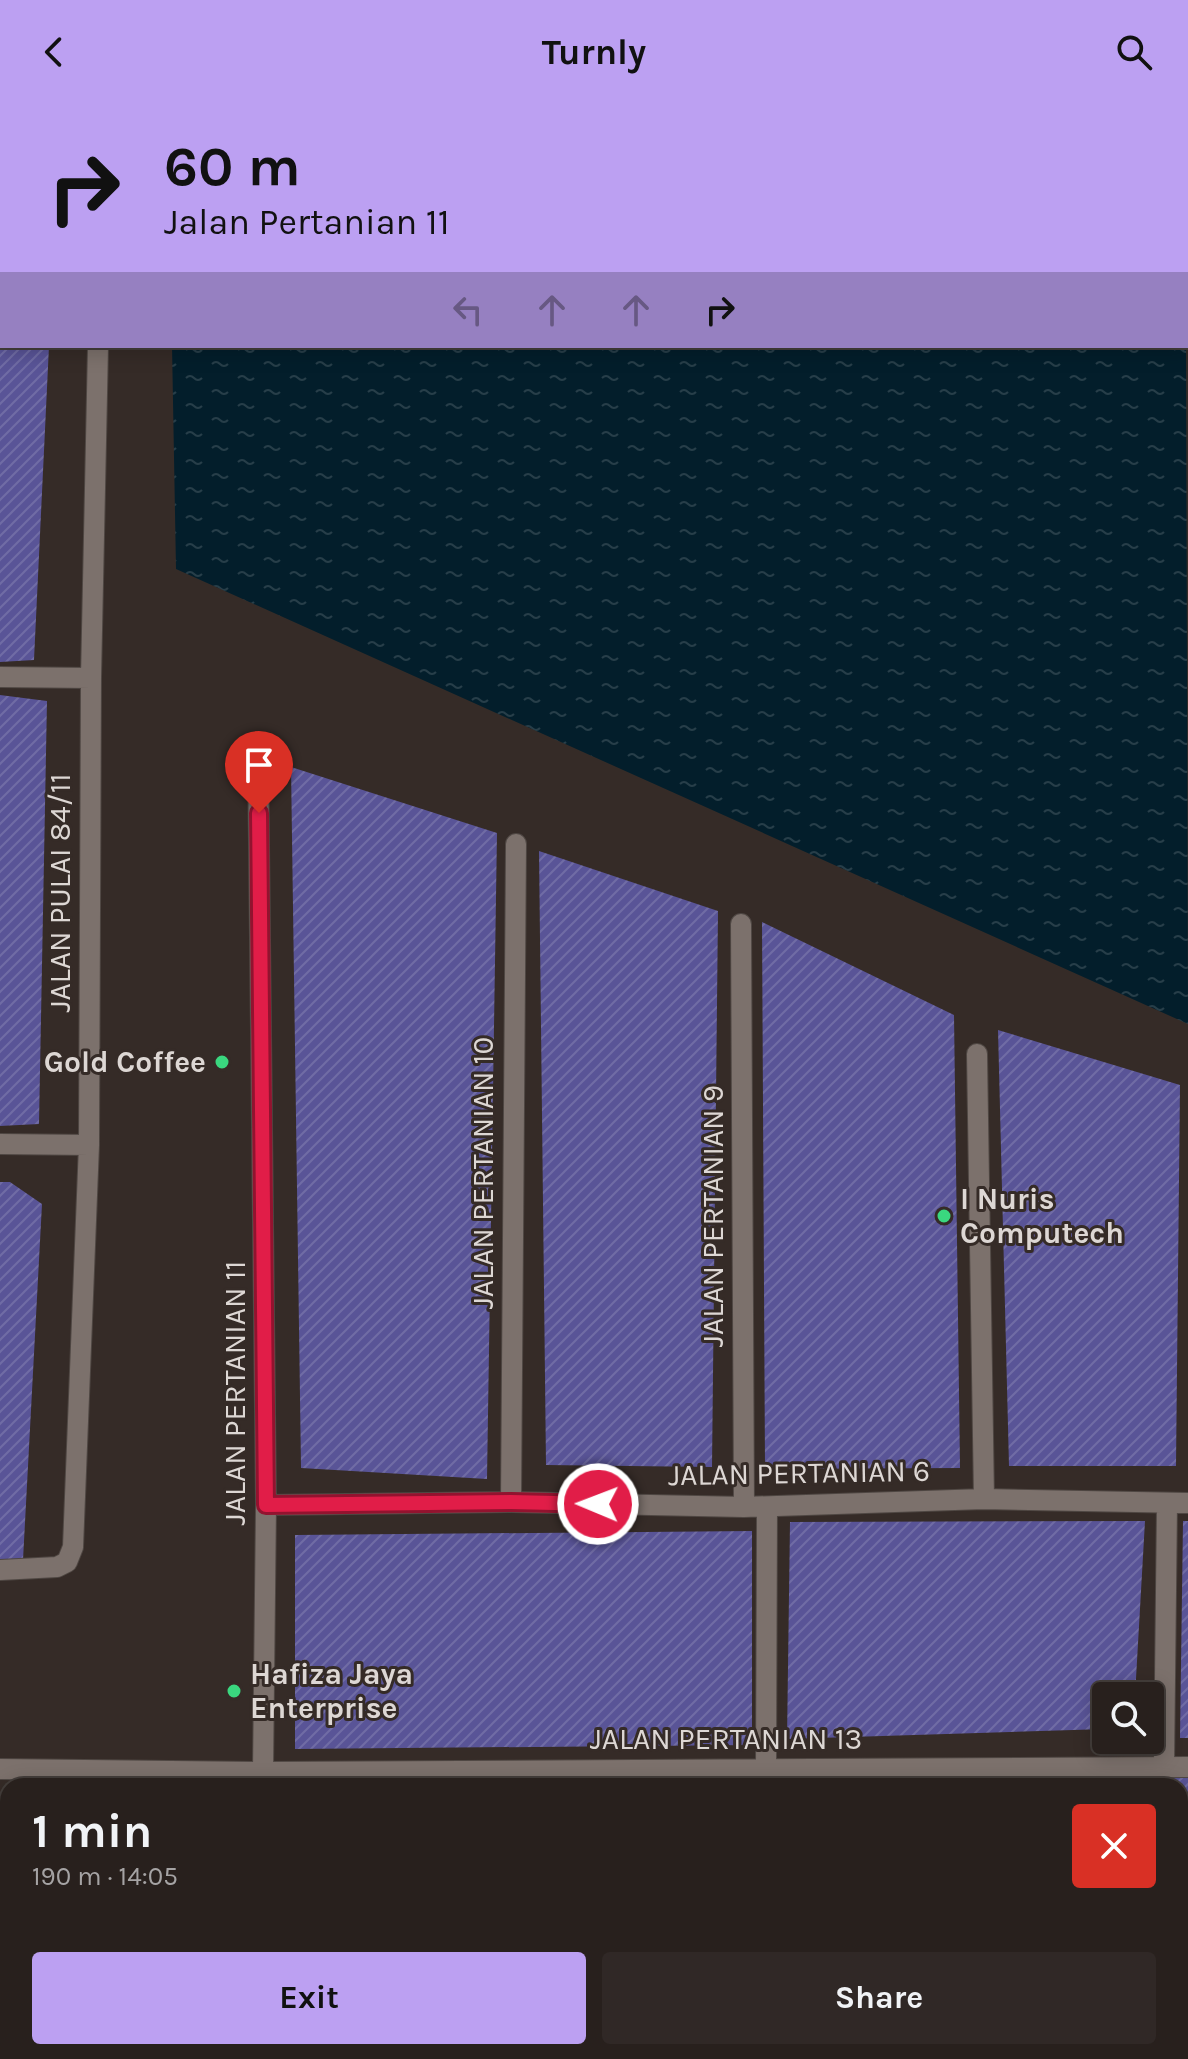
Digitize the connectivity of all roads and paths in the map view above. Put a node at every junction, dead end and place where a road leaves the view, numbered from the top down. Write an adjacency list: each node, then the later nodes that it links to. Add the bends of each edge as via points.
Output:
1 (98, 348): 3 (street, JALAN PULAI 84/11)
2 (0, 677): 3 (street)
3 (91, 678): 9 (street, JALAN PULAI 84/11)
4 (258, 750): 14 (street, JALAN PERTANIAN 11)
5 (516, 844): 11 (street, JALAN PERTANIAN 10)
6 (741, 924): 15 (street, JALAN PERTANIAN 9)
7 (977, 1054): 10 (street)
8 (0, 1144): 9 (street)
9 (89, 1145): 17 (street, JALAN PULAI 84/11, via 73,1547 67,1562 57,1567)
10 (984, 1499): 12 (street, JALAN PERTANIAN 6); 16 (street, JALAN PERTANIAN 6)
11 (511, 1502): 14 (street, JALAN PERTANIAN 6); 15 (street, JALAN PERTANIAN 6)
12 (1167, 1503): 13 (street, JALAN PERTANIAN 6); 18 (street)
13 (1188, 1503)
14 (266, 1505): 22 (street, JALAN PERTANIAN 11)
15 (744, 1507): 16 (street, JALAN PERTANIAN 6)
16 (767, 1507): 21 (street)
17 (0, 1570)
18 (1164, 1767): 19 (street, JALAN PERTANIAN 13); 23 (street, JALAN PERTANIAN 13)
19 (1188, 1767)
20 (0, 1769): 24 (street)
21 (766, 1769): 23 (street, JALAN PERTANIAN 13); 25 (street, JALAN PERTANIAN 13)
22 (263, 1772): 24 (street); 25 (street, JALAN PERTANIAN 13)
23 (1112, 1777)
24 (86, 1778)
25 (529, 1778)

